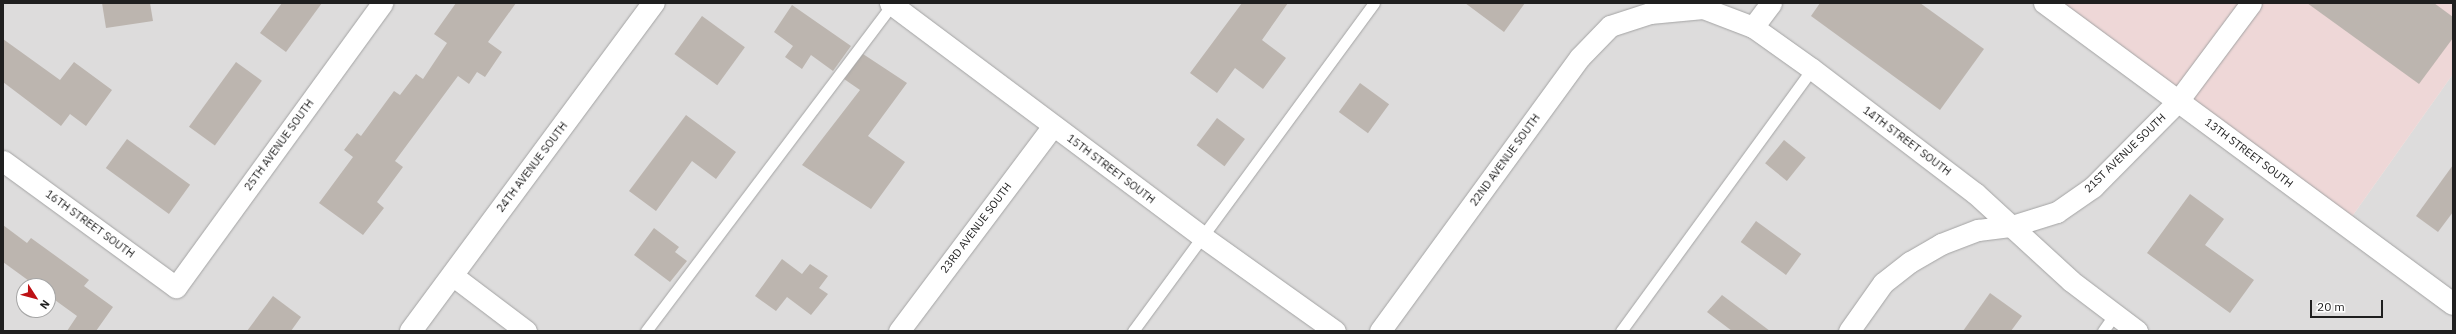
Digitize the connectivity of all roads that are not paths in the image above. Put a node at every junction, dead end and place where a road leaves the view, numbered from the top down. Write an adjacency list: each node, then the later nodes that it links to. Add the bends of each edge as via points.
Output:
1 (382, 3): 17 (street, 25TH AVENUE SOUTH)
2 (654, 3): 16 (street, 24TH AVENUE SOUTH)
3 (1374, 3): 15 (lane)
4 (1770, 3): 9 (street)
5 (2045, 3): 11 (street, 13TH STREET SOUTH)
6 (2250, 3): 11 (street, 21ST AVENUE SOUTH)
7 (891, 4): 12 (street, 15TH STREET SOUTH); 22 (lane)
8 (1650, 13): 9 (street, 14TH STREET SOUTH, via 1703,8); 26 (street, 22ND AVENUE SOUTH, via 1610,26 1580,57)
9 (1753, 27): 10 (street, 14TH STREET SOUTH)
10 (1812, 69): 14 (street, 14TH STREET SOUTH, via 1975,193); 27 (lane)
11 (2178, 101): 14 (street, 21ST AVENUE SOUTH, via 2093,187 2057,212); 18 (street, 13TH STREET SOUTH)
12 (1053, 126): 15 (street, 15TH STREET SOUTH); 23 (street, 23RD AVENUE SOUTH)
13 (3, 161): 17 (street, 16TH STREET SOUTH)
14 (2012, 226): 19 (street, 14TH STREET SOUTH); 28 (street, 21ST AVENUE SOUTH, via 1978,230 1941,244 1910,262 1883,283)
15 (1203, 237): 24 (lane); 25 (street, 15TH STREET SOUTH)
16 (452, 275): 20 (street, 24TH AVENUE SOUTH); 21 (street)
17 (176, 287)
18 (2453, 304)
19 (2108, 323): 29 (street, 14TH STREET SOUTH)
20 (410, 331)
21 (526, 331)
22 (646, 331)
23 (899, 331)
24 (1133, 331)
25 (1335, 331)
26 (1380, 331)
27 (1621, 331)
28 (1849, 331)
29 (2137, 331)

